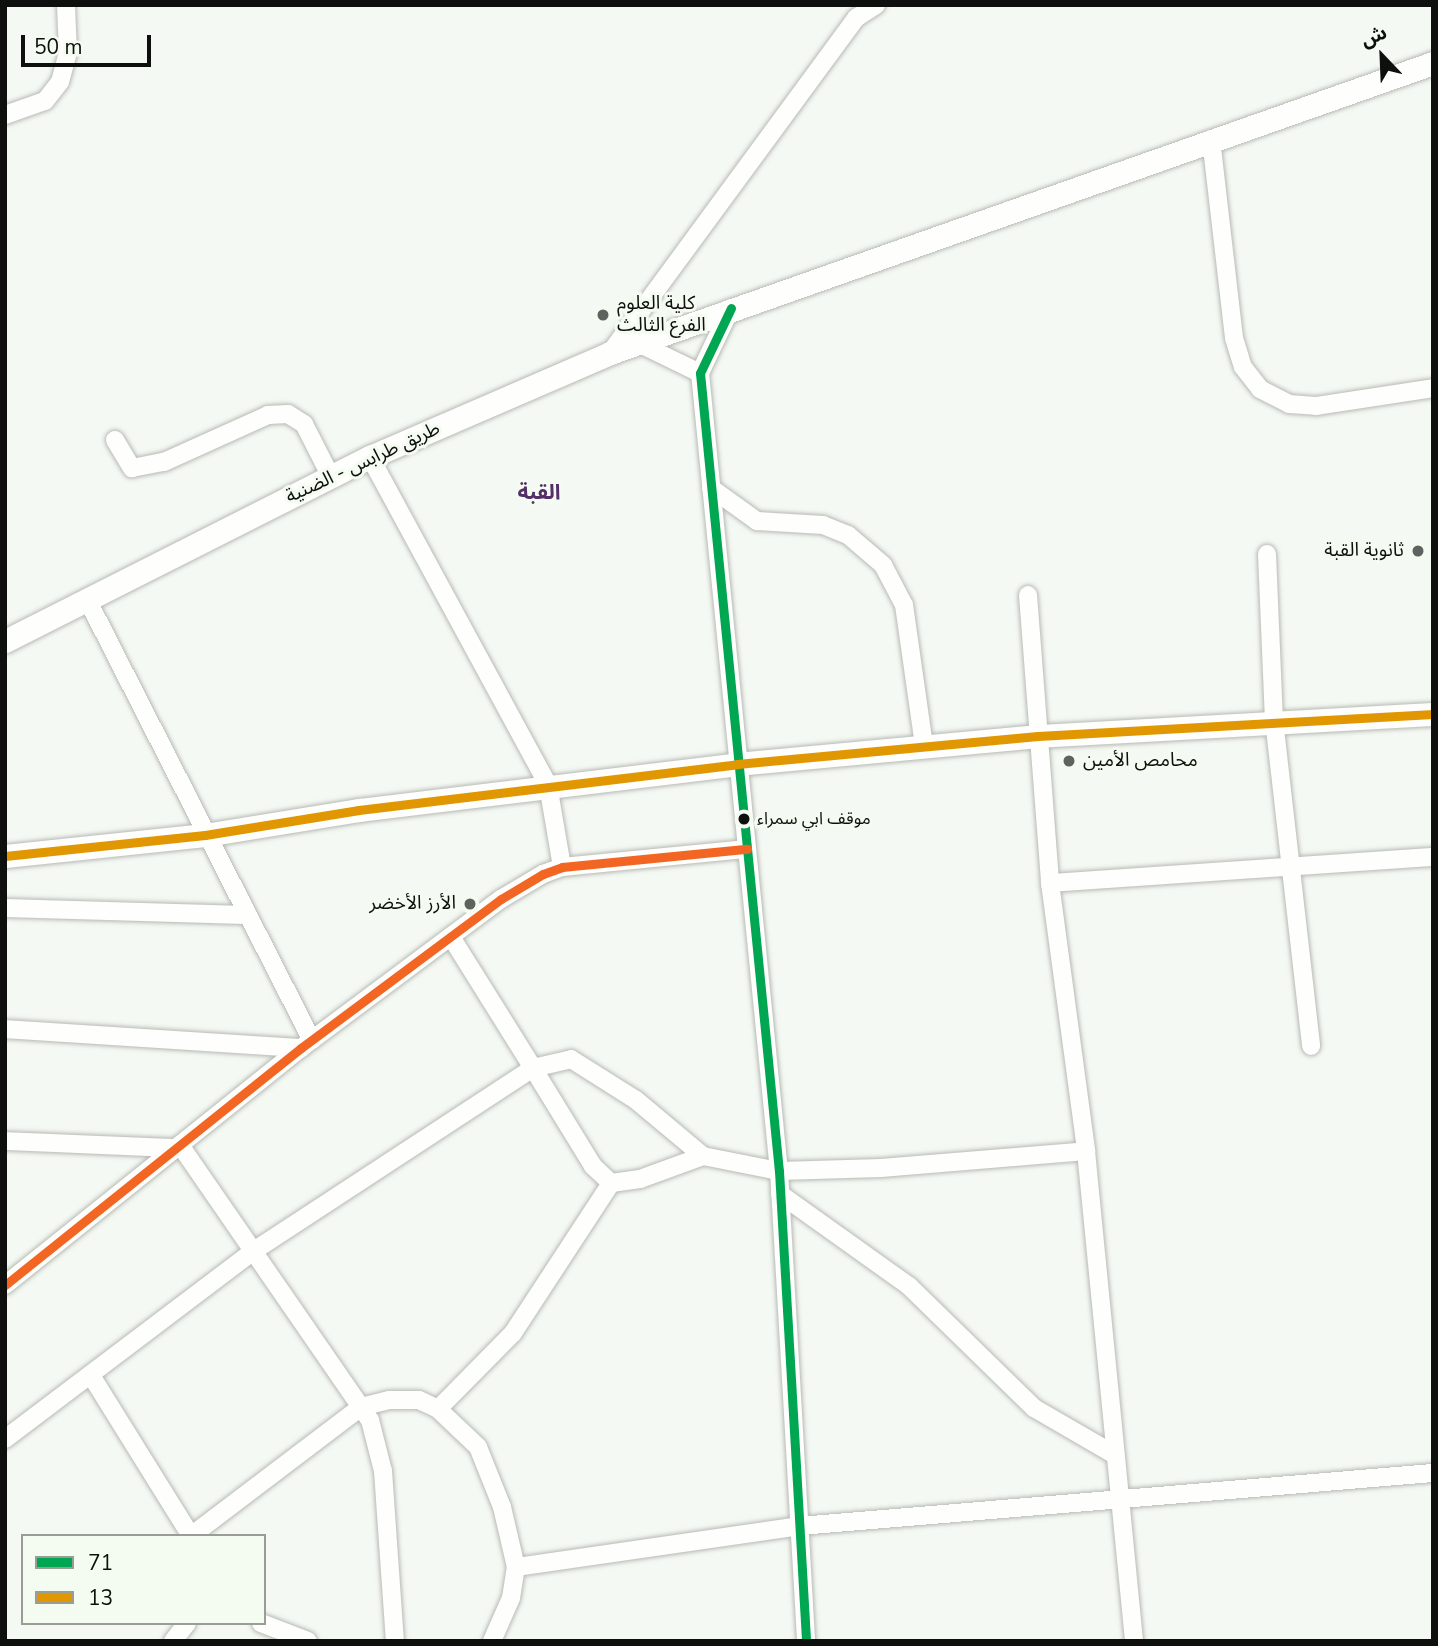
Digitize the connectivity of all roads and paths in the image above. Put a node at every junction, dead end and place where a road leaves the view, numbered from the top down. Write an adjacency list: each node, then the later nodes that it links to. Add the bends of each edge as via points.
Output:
1 (66, 5): 5 (street, via 68,53 60,82 45,101)
2 (876, 5): 3 (street)
3 (850, 12): 9 (street)
4 (1433, 63): 6 (main road, طريق طرابس - الضنية)
5 (5, 116)
6 (1211, 139): 7 (main road, طريق طرابس - الضنية); 11 (street, via 1234,338 1243,367 1260,389 1289,404 1316,406)
7 (731, 308): 8 (main road, طريق طرابس - الضنية); 10 (street)
8 (638, 343): 9 (main road, طريق طرابس - الضنية); 10 (street)
9 (610, 353): 13 (main road, طريق طرابس - الضنية)
10 (700, 373): 15 (street)
11 (1433, 388)
12 (115, 440): 14 (street, via 132,468 164,462 268,415 288,414 304,424)
13 (370, 457): 14 (main road, طريق طرابس - الضنية); 25 (street)
14 (331, 477): 18 (main road, طريق طرابس - الضنية)
15 (711, 488): 23 (street, via 757,521 823,525 848,535 883,565 904,605); 24 (street)
16 (1267, 554): 21 (street)
17 (1028, 595): 22 (street)
18 (87, 599): 19 (main road, طريق طرابس - الضنية); 26 (street)
19 (5, 641)
20 (1433, 714): 21 (main road)
21 (1274, 720): 22 (main road); 31 (street)
22 (1038, 736): 23 (main road); 32 (street)
23 (925, 745): 24 (main road)
24 (737, 764): 25 (main road); 27 (street)
25 (548, 785): 26 (main road); 30 (street)
26 (205, 835): 28 (main road); 34 (street)
27 (747, 849): 30 (street); 44 (street)
28 (5, 856)
29 (1433, 857): 31 (street)
30 (562, 867): 35 (street, via 502,899)
31 (1289, 869): 32 (street); 38 (street)
32 (1050, 883): 42 (street)
33 (5, 908): 34 (street)
34 (245, 915): 37 (street)
35 (451, 937): 37 (street); 39 (street)
36 (5, 1028): 37 (street)
37 (307, 1044): 41 (street)
38 (1311, 1046)
39 (533, 1068): 43 (street, via 559,1058 582,1064 636,1100); 45 (street, via 593,1166); 47 (street)
40 (5, 1141): 41 (street)
41 (177, 1147): 47 (street); 48 (street)
42 (1086, 1151): 44 (street, via 881,1168); 53 (street)
43 (703, 1156): 44 (street); 45 (street, via 640,1179)
44 (779, 1171): 46 (street)
45 (611, 1184): 51 (street, via 513,1333)
46 (780, 1194): 53 (street, via 909,1286 1034,1408); 56 (street)
47 (255, 1250): 49 (street); 50 (street)
48 (5, 1285)
49 (92, 1377): 52 (street); 57 (street)
50 (361, 1407): 51 (street, via 389,1400 419,1400); 58 (street); 64 (street, via 378,1439 383,1471)
51 (438, 1409): 59 (street, via 478,1447 502,1507)
52 (5, 1439)
53 (1115, 1455): 55 (street)
54 (1433, 1473): 55 (street)
55 (1119, 1500): 56 (street); 67 (street)
56 (800, 1526): 59 (street); 66 (street)
57 (190, 1534)
58 (194, 1534)
59 (516, 1567): 65 (street, via 511,1598)
60 (185, 1625): 62 (street)
61 (266, 1625): 63 (street)
62 (173, 1641)
63 (308, 1641)
64 (395, 1641)
65 (492, 1641)
66 (806, 1641)
67 (1134, 1641)

